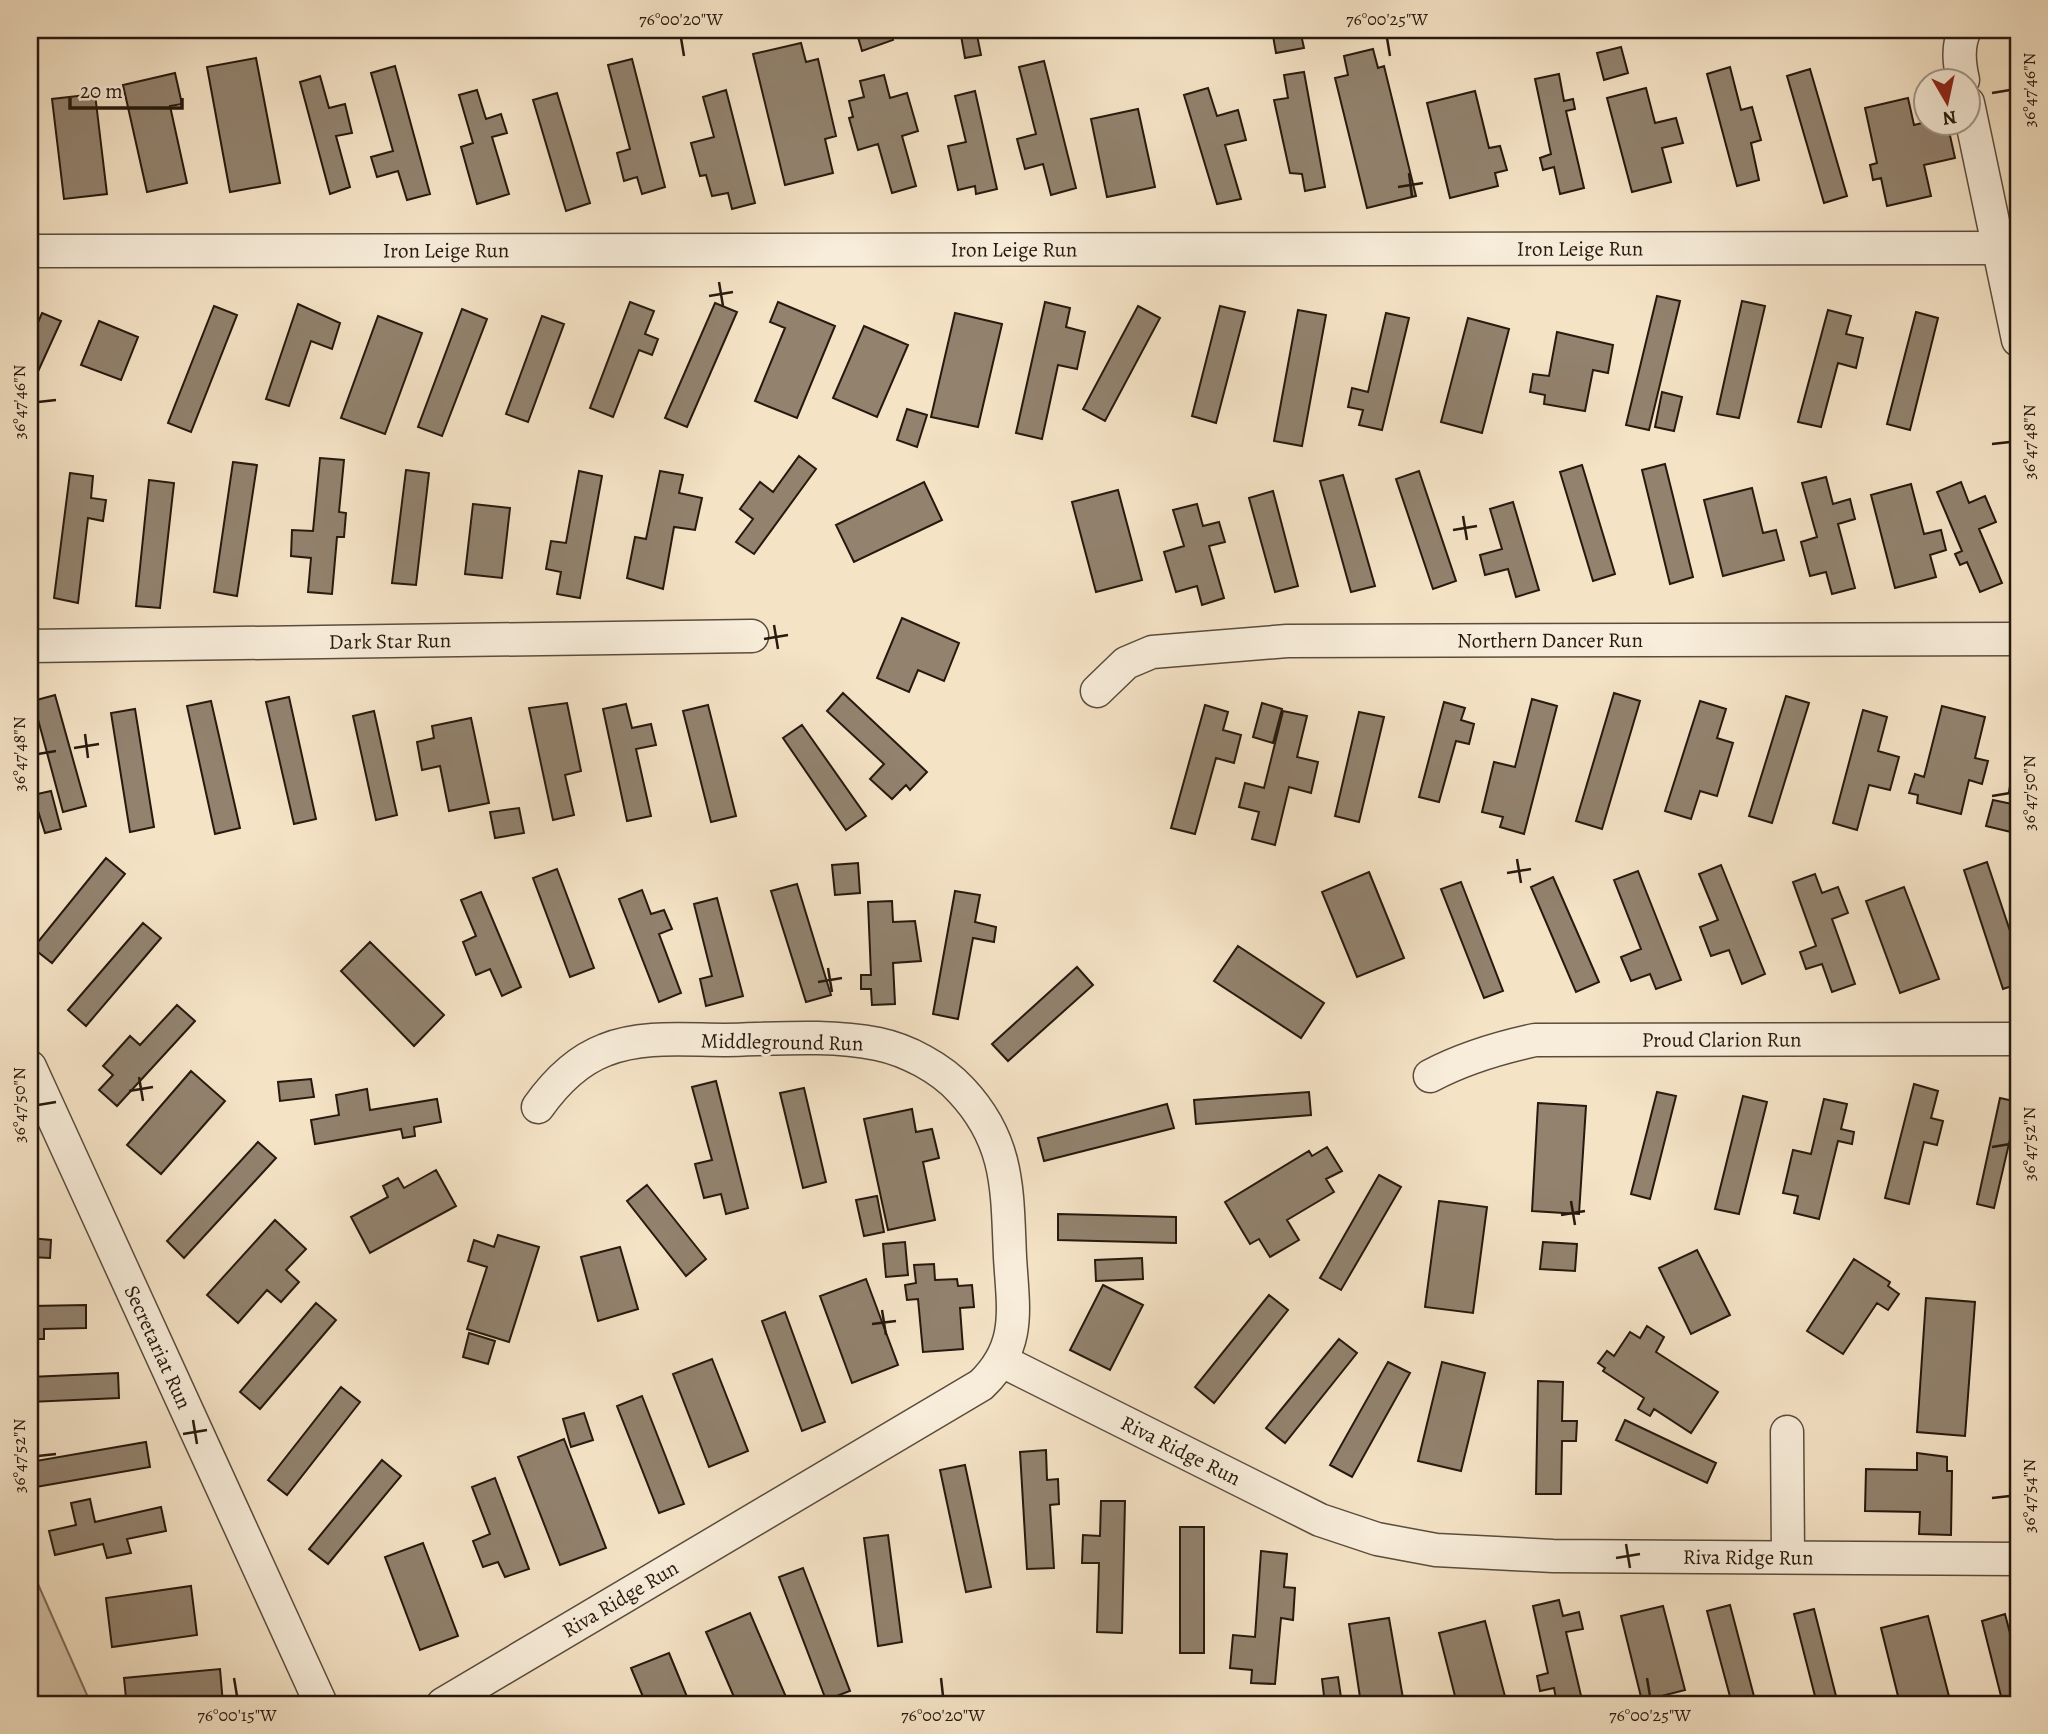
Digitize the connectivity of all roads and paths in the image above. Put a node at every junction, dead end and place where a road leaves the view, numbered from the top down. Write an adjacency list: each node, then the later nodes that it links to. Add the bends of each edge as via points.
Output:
1 (1965, 30): 2 (street)
2 (1960, 66)
3 (1977, 136): 4 (street)
4 (2008, 248): 5 (street, Iron Leige Run); 6 (street)
5 (30, 251)
6 (2018, 340)
7 (752, 636): 9 (street, Dark Star Run)
8 (2018, 639): 10 (street, Northern Dancer Run, via 1287,641 1152,652 1126,663)
9 (30, 646)
10 (1097, 691)
11 (2018, 1039): 13 (street, Proud Clarion Run, via 1535,1040 1475,1055)
12 (30, 1067): 19 (street, Secretariat Run)
13 (1430, 1076)
14 (538, 1108): 15 (street, Middleground Run, via 554,1085 580,1062 605,1049 639,1041 838,1038 881,1045 930,1064 979,1111 1000,1151 1007,1181 1012,1335)
15 (1002, 1361): 17 (street, Riva Ridge Run, via 1320,1520 1377,1539 1436,1550 1553,1556); 20 (street, Riva Ridge Run, via 981,1385)
16 (1787, 1432): 17 (street)
17 (1788, 1556): 18 (street, Riva Ridge Run)
18 (2018, 1559)
19 (321, 1704)
20 (443, 1704)

